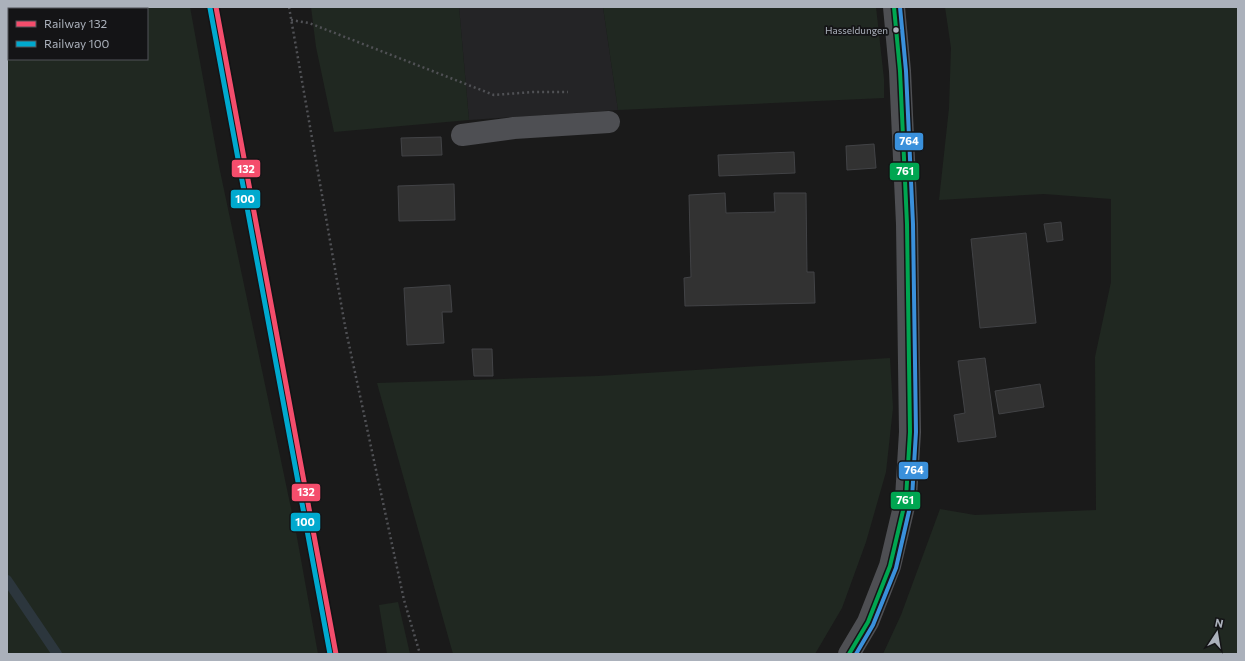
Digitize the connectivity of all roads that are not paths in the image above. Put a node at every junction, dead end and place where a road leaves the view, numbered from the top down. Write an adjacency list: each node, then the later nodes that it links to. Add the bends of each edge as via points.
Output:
1 (894, 7): 4 (street, via 900,71 907,224 910,432 906,498 890,566 868,622)
2 (609, 122): 3 (street, via 514,128)
3 (462, 135)
4 (849, 654)

